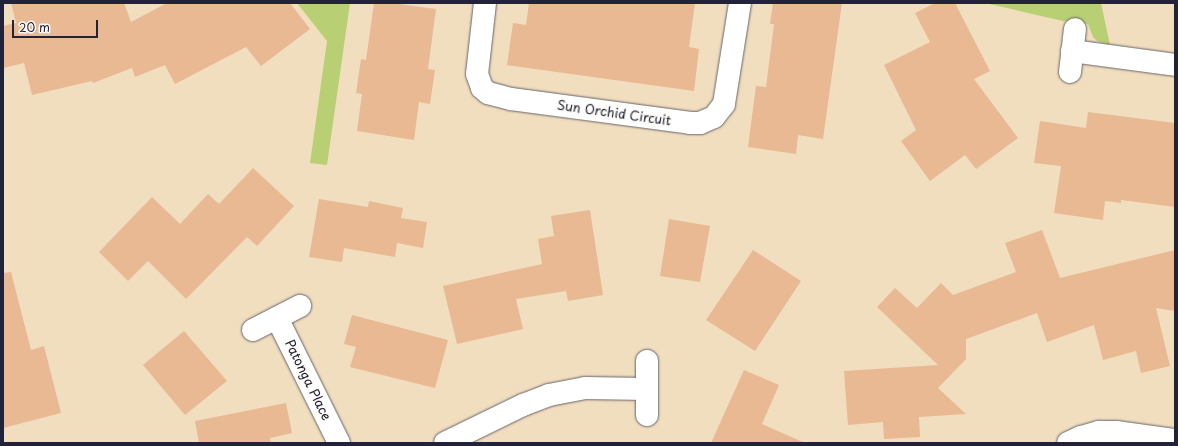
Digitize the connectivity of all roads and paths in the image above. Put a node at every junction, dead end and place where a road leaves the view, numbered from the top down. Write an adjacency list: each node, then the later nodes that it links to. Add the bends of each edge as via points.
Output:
1 (485, 3): 2 (street, Sun Orchid Circuit, via 477,74 482,88 488,93 519,100 690,123 700,123 714,117 724,104)
2 (740, 3)
3 (1076, 30): 4 (street)
4 (1072, 51): 5 (street); 6 (street)
5 (1175, 65)
6 (1070, 72)
7 (300, 306): 8 (street)
8 (277, 318): 9 (street); 14 (street, Patonga Place)
9 (253, 330)
10 (647, 362): 11 (street)
11 (647, 389): 12 (street); 15 (street, via 585,388 549,395)
12 (647, 415)
13 (1175, 440): 16 (street, via 1110,432 1081,437)
14 (339, 443)
15 (445, 443)
16 (1068, 443)

